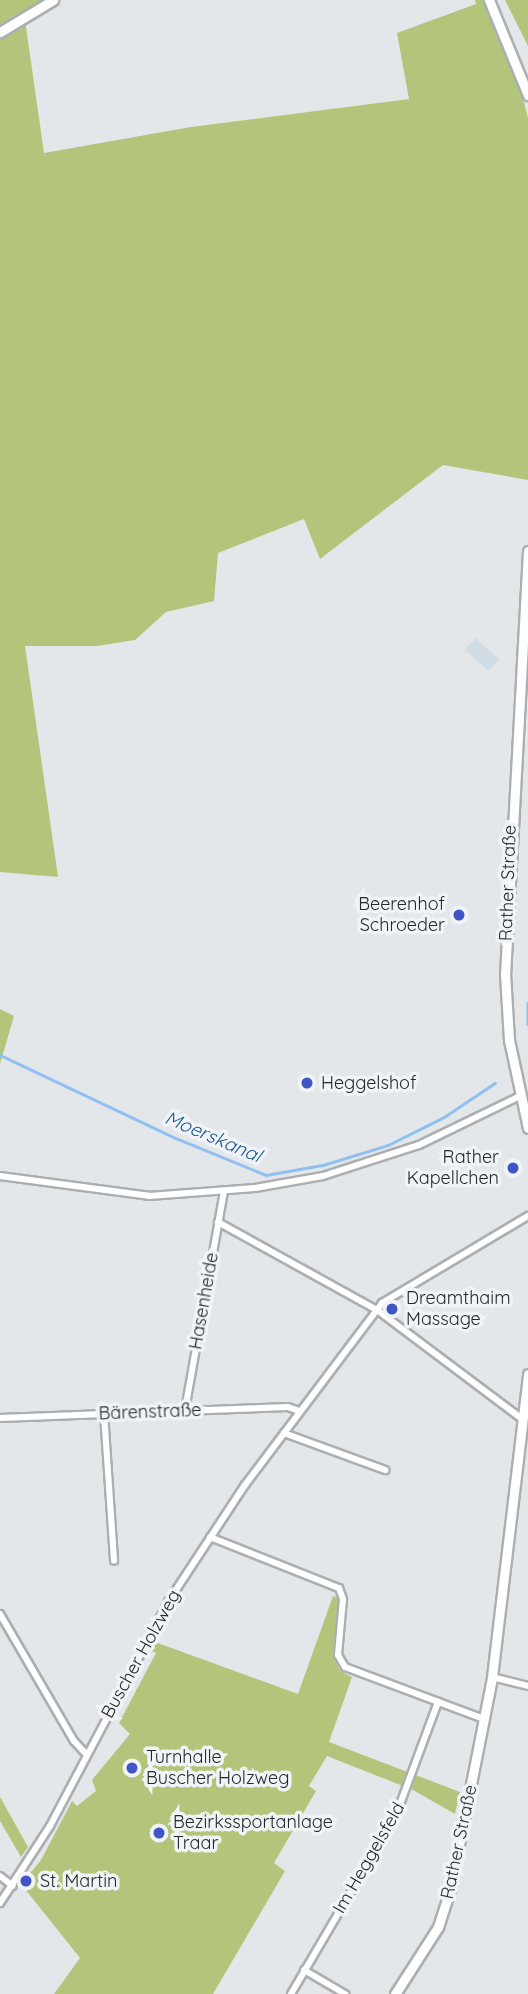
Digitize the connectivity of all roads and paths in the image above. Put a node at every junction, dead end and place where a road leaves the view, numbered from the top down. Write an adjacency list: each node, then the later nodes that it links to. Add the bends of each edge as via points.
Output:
1 (53, 0): 3 (street)
2 (489, 0): 4 (street)
3 (0, 32)
4 (525, 73): 5 (street)
5 (528, 95)
6 (528, 551): 7 (street, Rather Straße, via 505,973 507,1023)
7 (520, 1096): 8 (street, Rather Straße); 10 (street, via 419,1145 383,1157 311,1178)
8 (528, 1128)
9 (0, 1177): 10 (street, via 149,1196)
10 (224, 1191): 12 (street, Hasenheide)
11 (528, 1216): 13 (street, Buscher Holzweg, via 392,1293)
12 (218, 1223): 13 (street); 15 (street, Hasenheide)
13 (377, 1310): 16 (street, Buscher Holzweg); 19 (street)
14 (528, 1374): 19 (street, Rather Straße)
15 (185, 1410): 16 (street, Bärenstraße, via 288,1407); 17 (street, Bärenstraße)
16 (299, 1411): 20 (street, Buscher Holzweg)
17 (104, 1413): 18 (street, Bärenstraße); 23 (street)
18 (0, 1418)
19 (522, 1419): 25 (street, Rather Straße)
20 (285, 1433): 21 (street); 22 (street, Buscher Holzweg)
21 (385, 1470)
22 (210, 1538): 27 (street, via 339,1588 343,1599 338,1648 342,1664); 29 (street, Buscher Holzweg, via 158,1619)
23 (114, 1562)
24 (0, 1614): 29 (street, via 74,1741)
25 (492, 1677): 26 (street); 28 (street, Rather Straße)
26 (528, 1686)
27 (438, 1702): 28 (street); 33 (street, Im Heggelsfeld, via 396,1815)
28 (484, 1719): 36 (street, Rather Straße, via 447,1903)
29 (88, 1755): 31 (street, Buscher Holzweg)
30 (0, 1876): 31 (street)
31 (13, 1886): 32 (street, Buscher Holzweg)
32 (0, 1903)
33 (304, 1970): 34 (street, Im Heggelsfeld); 35 (street)
34 (291, 1994)
35 (345, 1994)
36 (395, 1994)

